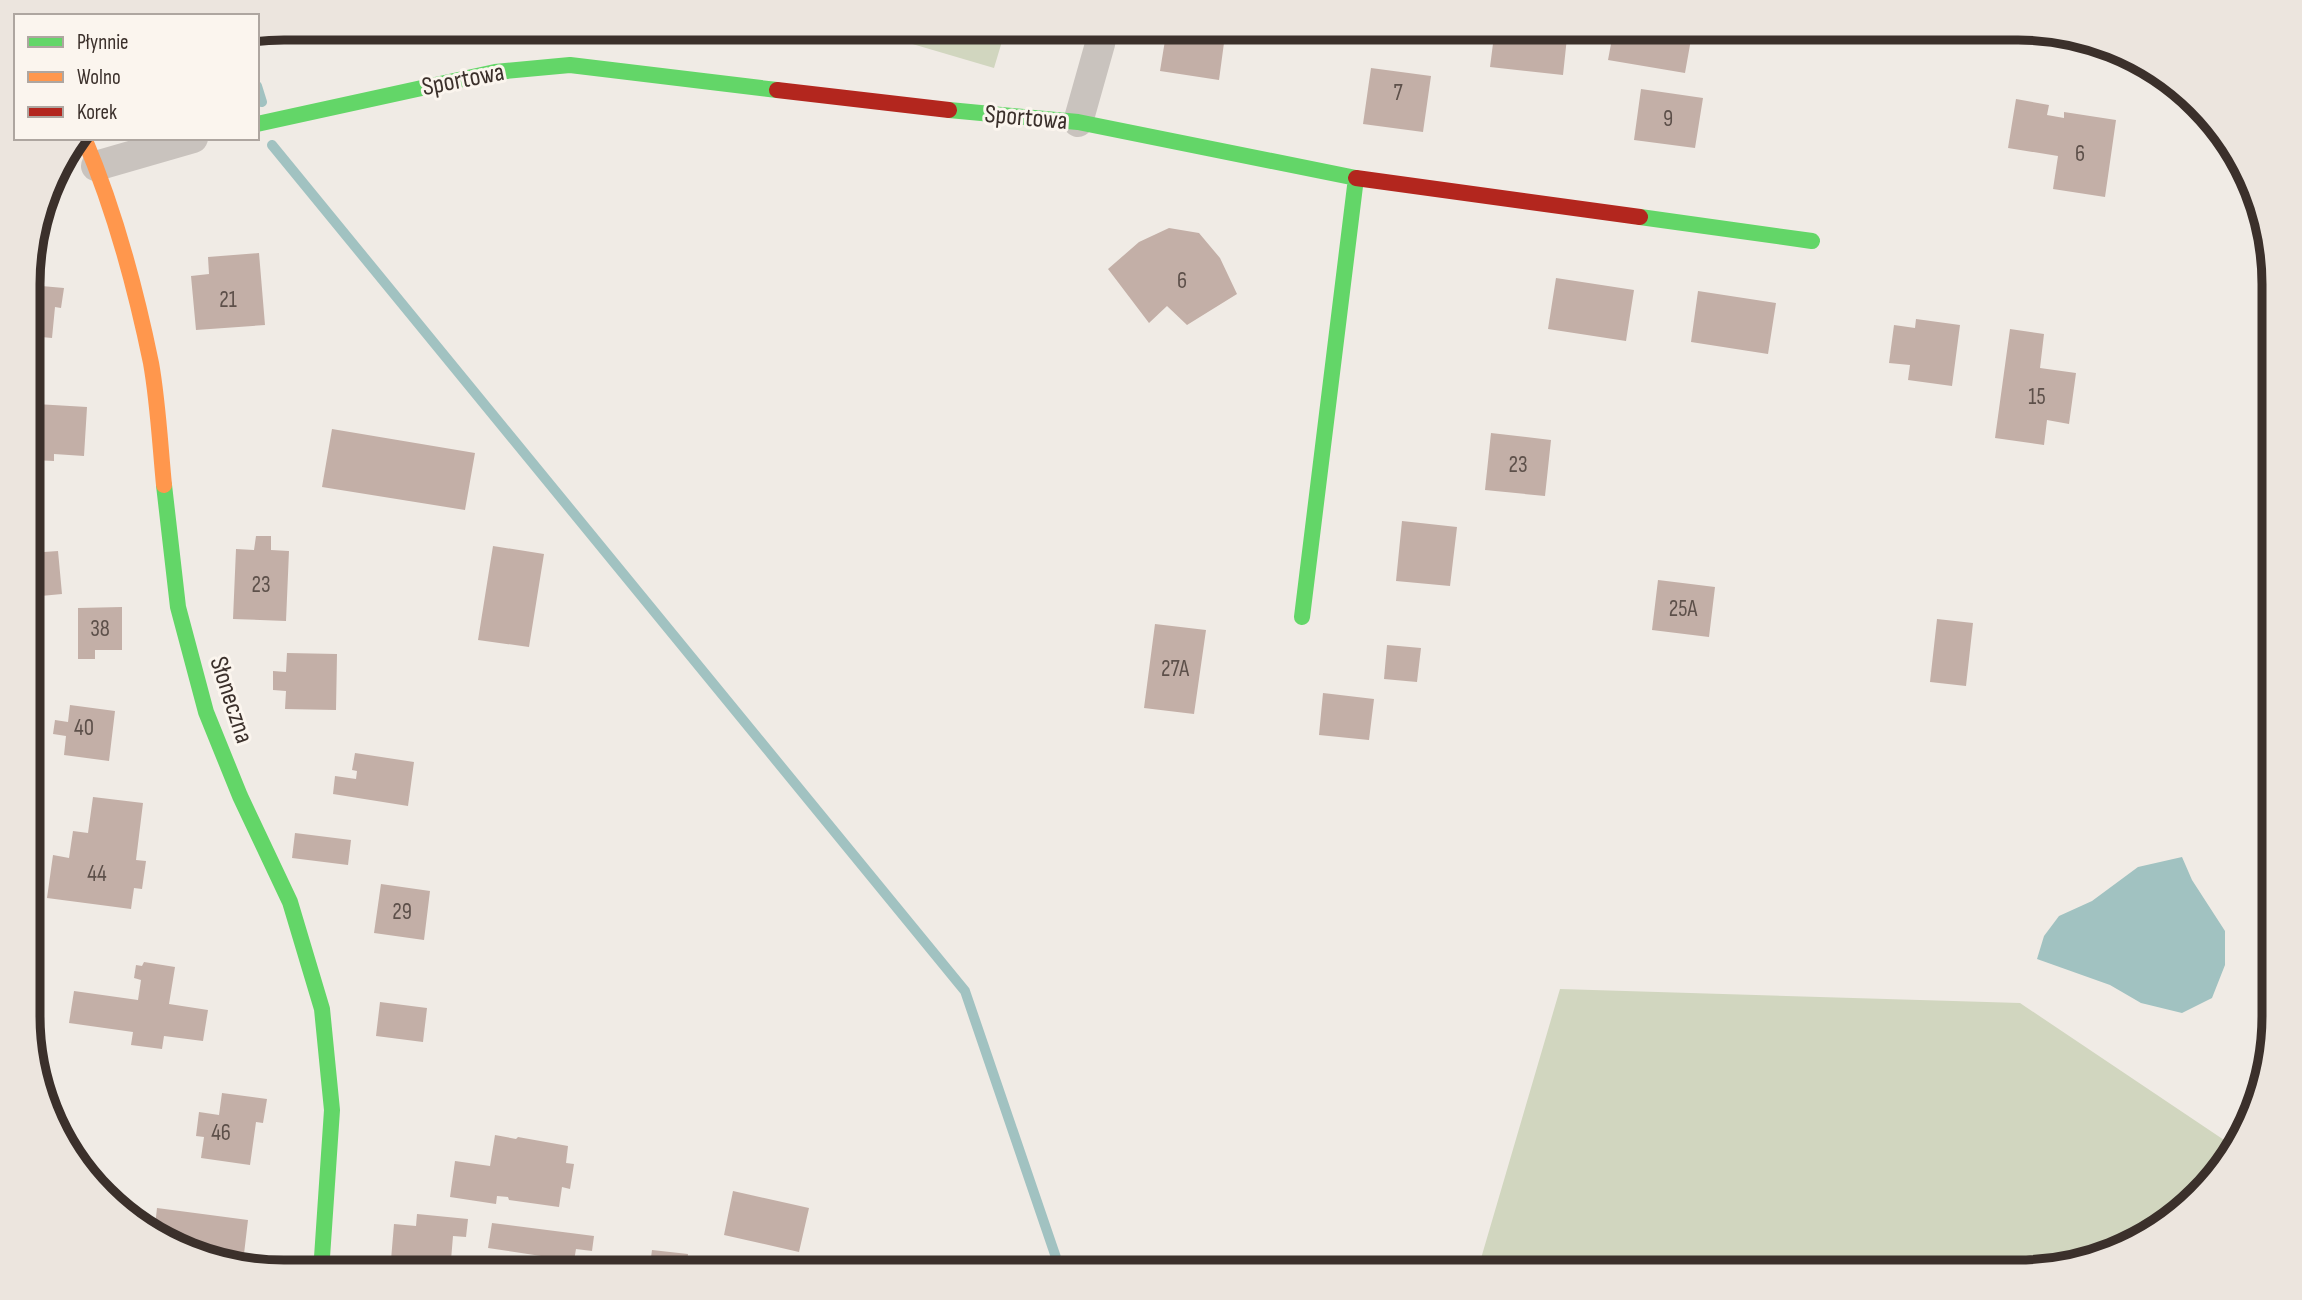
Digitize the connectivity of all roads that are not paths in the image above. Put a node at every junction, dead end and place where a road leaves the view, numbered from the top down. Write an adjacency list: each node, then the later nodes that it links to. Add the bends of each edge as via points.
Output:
1 (1101, 40): 2 (street)
2 (1078, 122): 3 (street, Sportowa, via 570,65 495,72); 7 (street, Sportowa)
3 (259, 124)
4 (186, 140): 6 (street)
5 (86, 143): 6 (street, Słoneczna)
6 (96, 166): 10 (street, Słoneczna, via 123,251 150,364 178,607 195,673 240,796 290,902 322,1009 332,1110)
7 (1356, 178): 8 (street, Sportowa); 9 (street)
8 (1812, 241)
9 (1302, 617)
10 (322, 1260)

